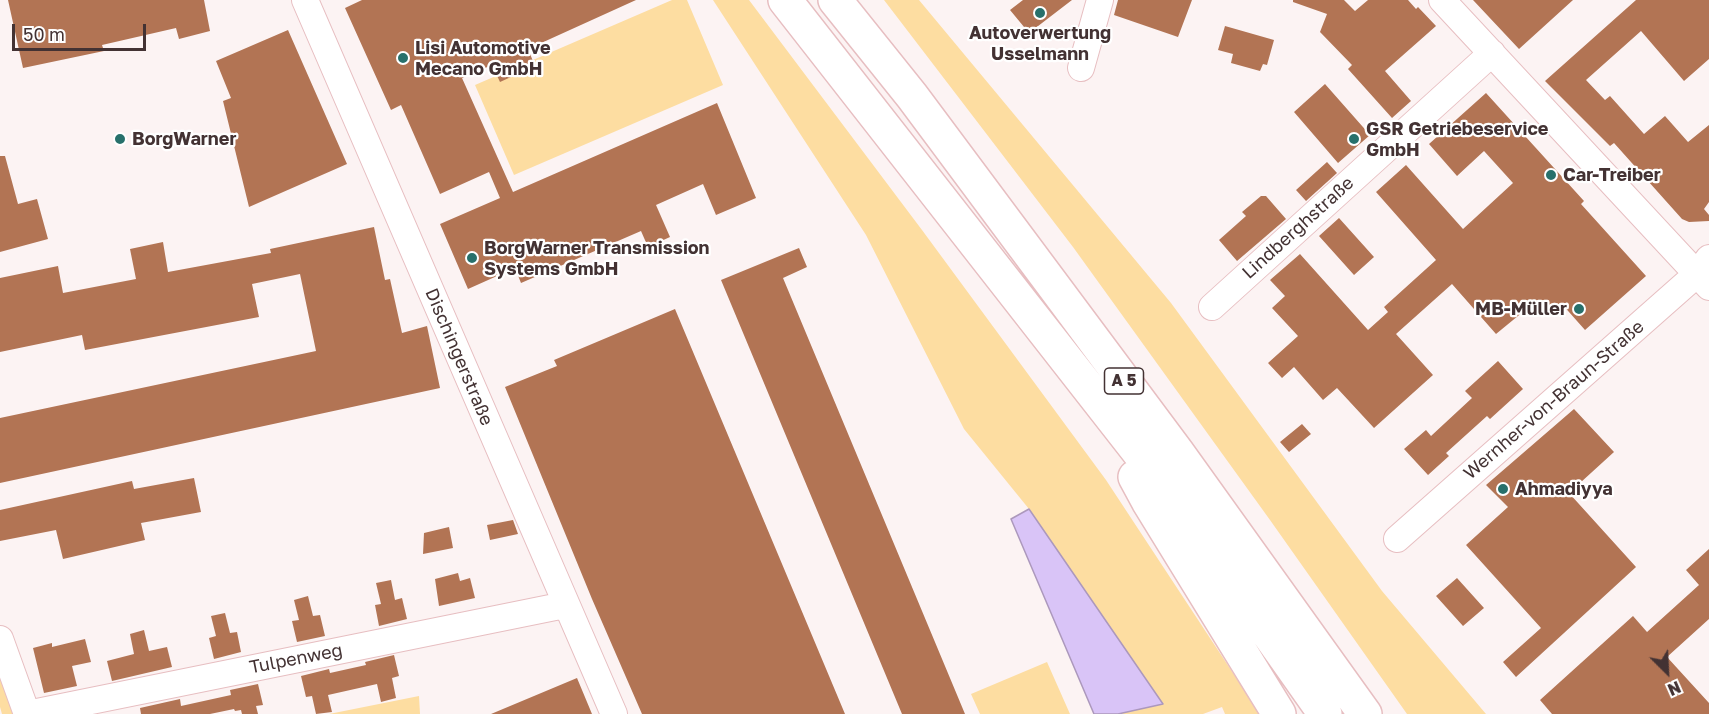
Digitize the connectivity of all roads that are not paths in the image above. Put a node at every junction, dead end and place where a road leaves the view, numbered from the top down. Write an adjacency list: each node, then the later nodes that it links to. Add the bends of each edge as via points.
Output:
1 (305, 0): 12 (street, Dischingerstraße)
2 (785, 0): 10 (highway, A 5)
3 (834, 0): 14 (highway, A 5, via 912,96)
4 (1100, 0): 7 (street)
5 (1442, 0): 6 (street)
6 (1492, 53): 8 (street); 9 (street, Lindberghstraße)
7 (1081, 68)
8 (1705, 273): 11 (street, Wernher-von-Braun-Straße)
9 (1212, 307)
10 (1089, 387): 17 (highway, via 1148,501); 18 (highway, A 5, via 1155,473)
11 (1397, 539)
12 (566, 605): 15 (street, Tulpenweg); 16 (street, Dischingerstraße)
13 (0, 639): 15 (street)
14 (1333, 668): 19 (highway, A 5); 20 (highway, A 5, via 1372,697)
15 (27, 714)
16 (614, 714)
17 (1279, 714)
18 (1325, 714)
19 (1365, 714)
20 (1385, 714)

